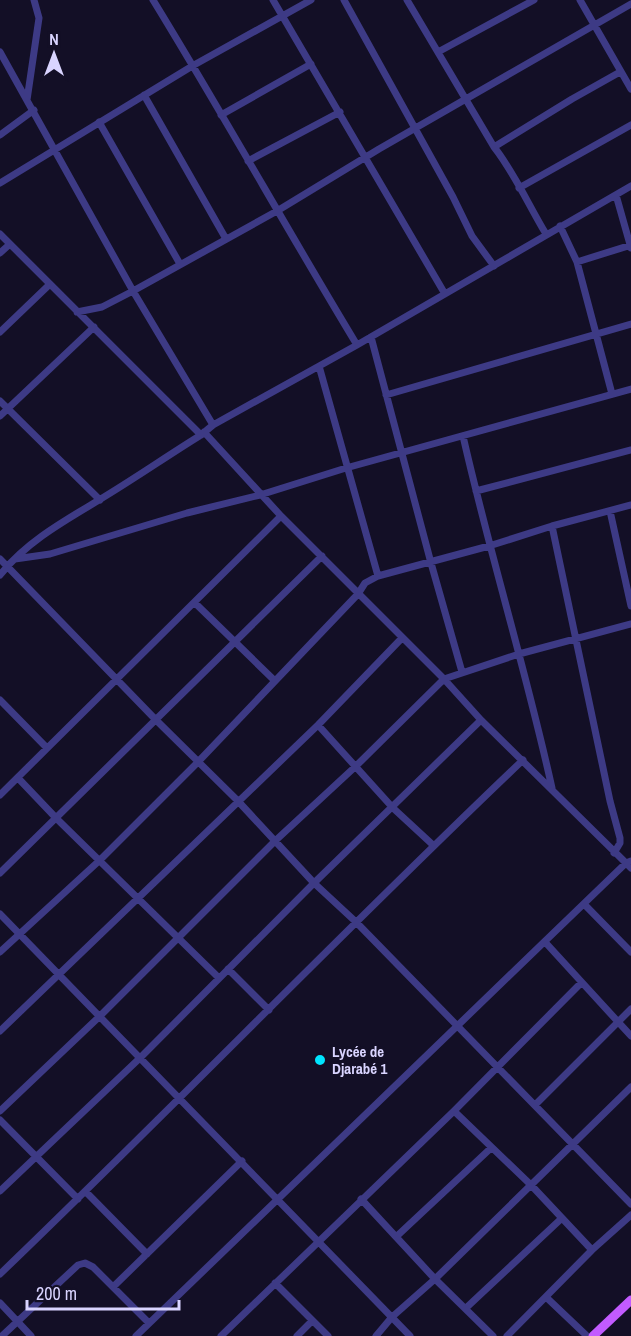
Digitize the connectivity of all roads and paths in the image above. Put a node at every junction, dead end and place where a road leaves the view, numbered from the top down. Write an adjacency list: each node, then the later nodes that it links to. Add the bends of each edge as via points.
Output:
1 (34, 0): 21 (street, via 39,18)
2 (153, 0): 16 (street)
3 (273, 0): 11 (street)
4 (311, 0): 11 (street)
5 (344, 0): 27 (street)
6 (417, 0): 9 (street)
7 (534, 0): 14 (street)
8 (580, 0): 12 (street)
9 (409, 2): 14 (street)
10 (631, 4): 12 (street)
11 (283, 16): 15 (street); 16 (street)
12 (596, 24): 17 (street); 20 (street)
13 (0, 52): 21 (street)
14 (438, 52): 20 (street)
15 (312, 64): 23 (street); 24 (street)
16 (194, 65): 19 (street); 24 (street)
17 (620, 72): 18 (street); 29 (street)
18 (631, 89)
19 (144, 95): 25 (street); 41 (street)
20 (465, 99): 27 (street); 29 (street)
21 (27, 100): 22 (street)
22 (34, 111): 28 (street); 30 (street)
23 (340, 112): 31 (street); 32 (street)
24 (221, 115): 32 (street)
25 (99, 122): 30 (street); 46 (street)
26 (631, 125): 35 (street)
27 (415, 129): 31 (street); 47 (street, via 472,236)
28 (0, 135)
29 (494, 147): 35 (street)
30 (55, 148): 33 (street); 49 (street)
31 (366, 158): 37 (street); 50 (street)
32 (248, 161): 37 (street)
33 (0, 183)
34 (631, 186): 36 (street)
35 (519, 188): 40 (street)
36 (616, 195): 38 (street); 43 (street)
37 (277, 211): 41 (street); 57 (street)
38 (560, 226): 40 (street); 45 (street)
39 (0, 234): 42 (street)
40 (546, 234): 47 (street)
41 (226, 238): 46 (street)
42 (10, 244): 44 (street); 48 (street)
43 (631, 246): 45 (street)
44 (0, 253)
45 (577, 262): 55 (street)
46 (180, 264): 49 (street)
47 (494, 266): 50 (street)
48 (50, 285): 51 (street); 54 (street)
49 (133, 291): 51 (street, via 102,307); 65 (street)
50 (445, 294): 56 (street)
51 (77, 312): 53 (street)
52 (631, 324): 55 (street)
53 (94, 327): 63 (street); 66 (street)
54 (0, 332)
55 (597, 334): 60 (street); 61 (street)
56 (371, 337): 57 (street); 61 (street)
57 (357, 345): 58 (street)
58 (319, 366): 65 (street); 70 (street)
59 (631, 389): 60 (street)
60 (612, 394): 67 (street)
61 (386, 395): 69 (street)
62 (0, 401): 63 (street)
63 (7, 409): 64 (street); 73 (street)
64 (0, 416)
65 (213, 425): 66 (street)
66 (202, 433): 72 (street); 73 (street)
67 (463, 436): 69 (street); 71 (street)
68 (631, 450): 71 (street)
69 (401, 454): 70 (street); 82 (street)
70 (346, 468): 72 (street); 85 (street)
71 (476, 491): 78 (street)
72 (260, 495): 76 (street); 81 (street, via 50,554)
73 (100, 500): 81 (street, via 59,523)
74 (631, 505): 75 (street)
75 (610, 511): 77 (street); 88 (street)
76 (281, 516): 79 (street); 87 (street)
77 (552, 526): 78 (street); 91 (street)
78 (489, 546): 82 (street); 93 (street)
79 (322, 556): 86 (street); 92 (street)
80 (0, 559): 83 (street)
81 (15, 560): 83 (street)
82 (430, 562): 85 (street); 94 (street)
83 (7, 566): 84 (street); 96 (street)
84 (0, 575)
85 (378, 576): 86 (street, via 365,583)
86 (358, 594): 90 (street); 97 (street)
87 (195, 603): 92 (street); 96 (street)
88 (631, 606)
89 (631, 624): 91 (street)
90 (402, 638): 95 (street); 101 (street)
91 (575, 639): 93 (street); 114 (street, via 620,838)
92 (236, 642): 97 (street); 99 (street)
93 (519, 654): 94 (street); 107 (street)
94 (462, 672): 95 (street)
95 (444, 679): 100 (street); 105 (street)
96 (117, 680): 99 (street); 102 (street)
97 (275, 681): 104 (street)
98 (0, 700): 102 (street)
99 (156, 720): 104 (street); 111 (street)
100 (481, 720): 103 (street); 110 (street)
101 (318, 725): 105 (street); 109 (street)
102 (47, 748): 106 (street)
103 (523, 760): 107 (street); 113 (street)
104 (198, 762): 109 (street); 115 (street)
105 (356, 766): 110 (street); 112 (street)
106 (18, 777): 108 (street); 111 (street)
107 (553, 791): 114 (street)
108 (0, 795)
109 (237, 800): 112 (street); 119 (street)
110 (393, 808): 113 (street); 118 (street)
111 (57, 819): 115 (street); 117 (street)
112 (275, 841): 118 (street); 124 (street)
113 (433, 845): 122 (street)
114 (614, 853): 116 (street)
115 (100, 860): 119 (street); 123 (street)
116 (629, 864): 120 (street)
117 (0, 873)
118 (314, 883): 122 (street); 128 (street)
119 (138, 898): 124 (street); 129 (street)
120 (584, 904): 125 (street); 127 (street)
121 (0, 914): 123 (street)
122 (356, 922): 133 (street); 136 (street)
123 (19, 934): 126 (street); 129 (street)
124 (178, 937): 130 (street); 134 (street)
125 (545, 942): 131 (street); 136 (street)
126 (0, 952)
127 (631, 952)
128 (228, 969): 130 (street); 133 (street)
129 (59, 975): 134 (street); 137 (street)
130 (219, 978): 139 (street)
131 (581, 983): 135 (street); 140 (street)
132 (631, 1009): 135 (street)
133 (269, 1010): 142 (street)
134 (100, 1016): 139 (street); 144 (street)
135 (617, 1022): 138 (street); 143 (street)
136 (457, 1026): 140 (street); 154 (street)
137 (0, 1030)
138 (631, 1036)
139 (141, 1058): 142 (street); 149 (street)
140 (498, 1066): 143 (street); 145 (street)
141 (631, 1087): 147 (street)
142 (180, 1097): 150 (street); 153 (street)
143 (535, 1105): 147 (street)
144 (0, 1111)
145 (454, 1111): 148 (street); 156 (street)
146 (0, 1120): 149 (street)
147 (573, 1145): 151 (street); 157 (street)
148 (491, 1148): 151 (street); 160 (street)
149 (36, 1156): 152 (street); 155 (street)
150 (242, 1161): 154 (street); 163 (street)
151 (531, 1185): 159 (street); 165 (street)
152 (0, 1191)
153 (86, 1192): 155 (street); 163 (street)
154 (278, 1198): 161 (street); 175 (street)
155 (78, 1199): 164 (street)
156 (361, 1199): 160 (street); 161 (street)
157 (631, 1204)
158 (631, 1215): 162 (street)
159 (562, 1218): 162 (street); 171 (street)
160 (397, 1236): 165 (street)
161 (319, 1240): 166 (street); 172 (street)
162 (592, 1250): 168 (street)
163 (147, 1254): 167 (street)
164 (0, 1274)
165 (435, 1279): 171 (street); 172 (street)
166 (275, 1283): 174 (street); 179 (street)
167 (113, 1287): 173 (street, via 93,1267 78,1265); 175 (street)
168 (547, 1298): 185 (street); 186 (street)
169 (631, 1300): 187 (main road)
170 (0, 1303): 173 (street)
171 (466, 1308): 184 (street)
172 (392, 1317): 182 (street); 183 (street)
173 (17, 1321): 176 (street); 177 (street)
174 (312, 1321): 180 (street); 181 (street)
175 (149, 1323): 178 (street)
176 (2, 1336)
177 (32, 1336)
178 (136, 1336)
179 (221, 1336)
180 (297, 1336)
181 (328, 1336)
182 (376, 1336)
183 (410, 1336)
184 (494, 1336)
185 (507, 1336)
186 (586, 1336)
187 (592, 1336)

